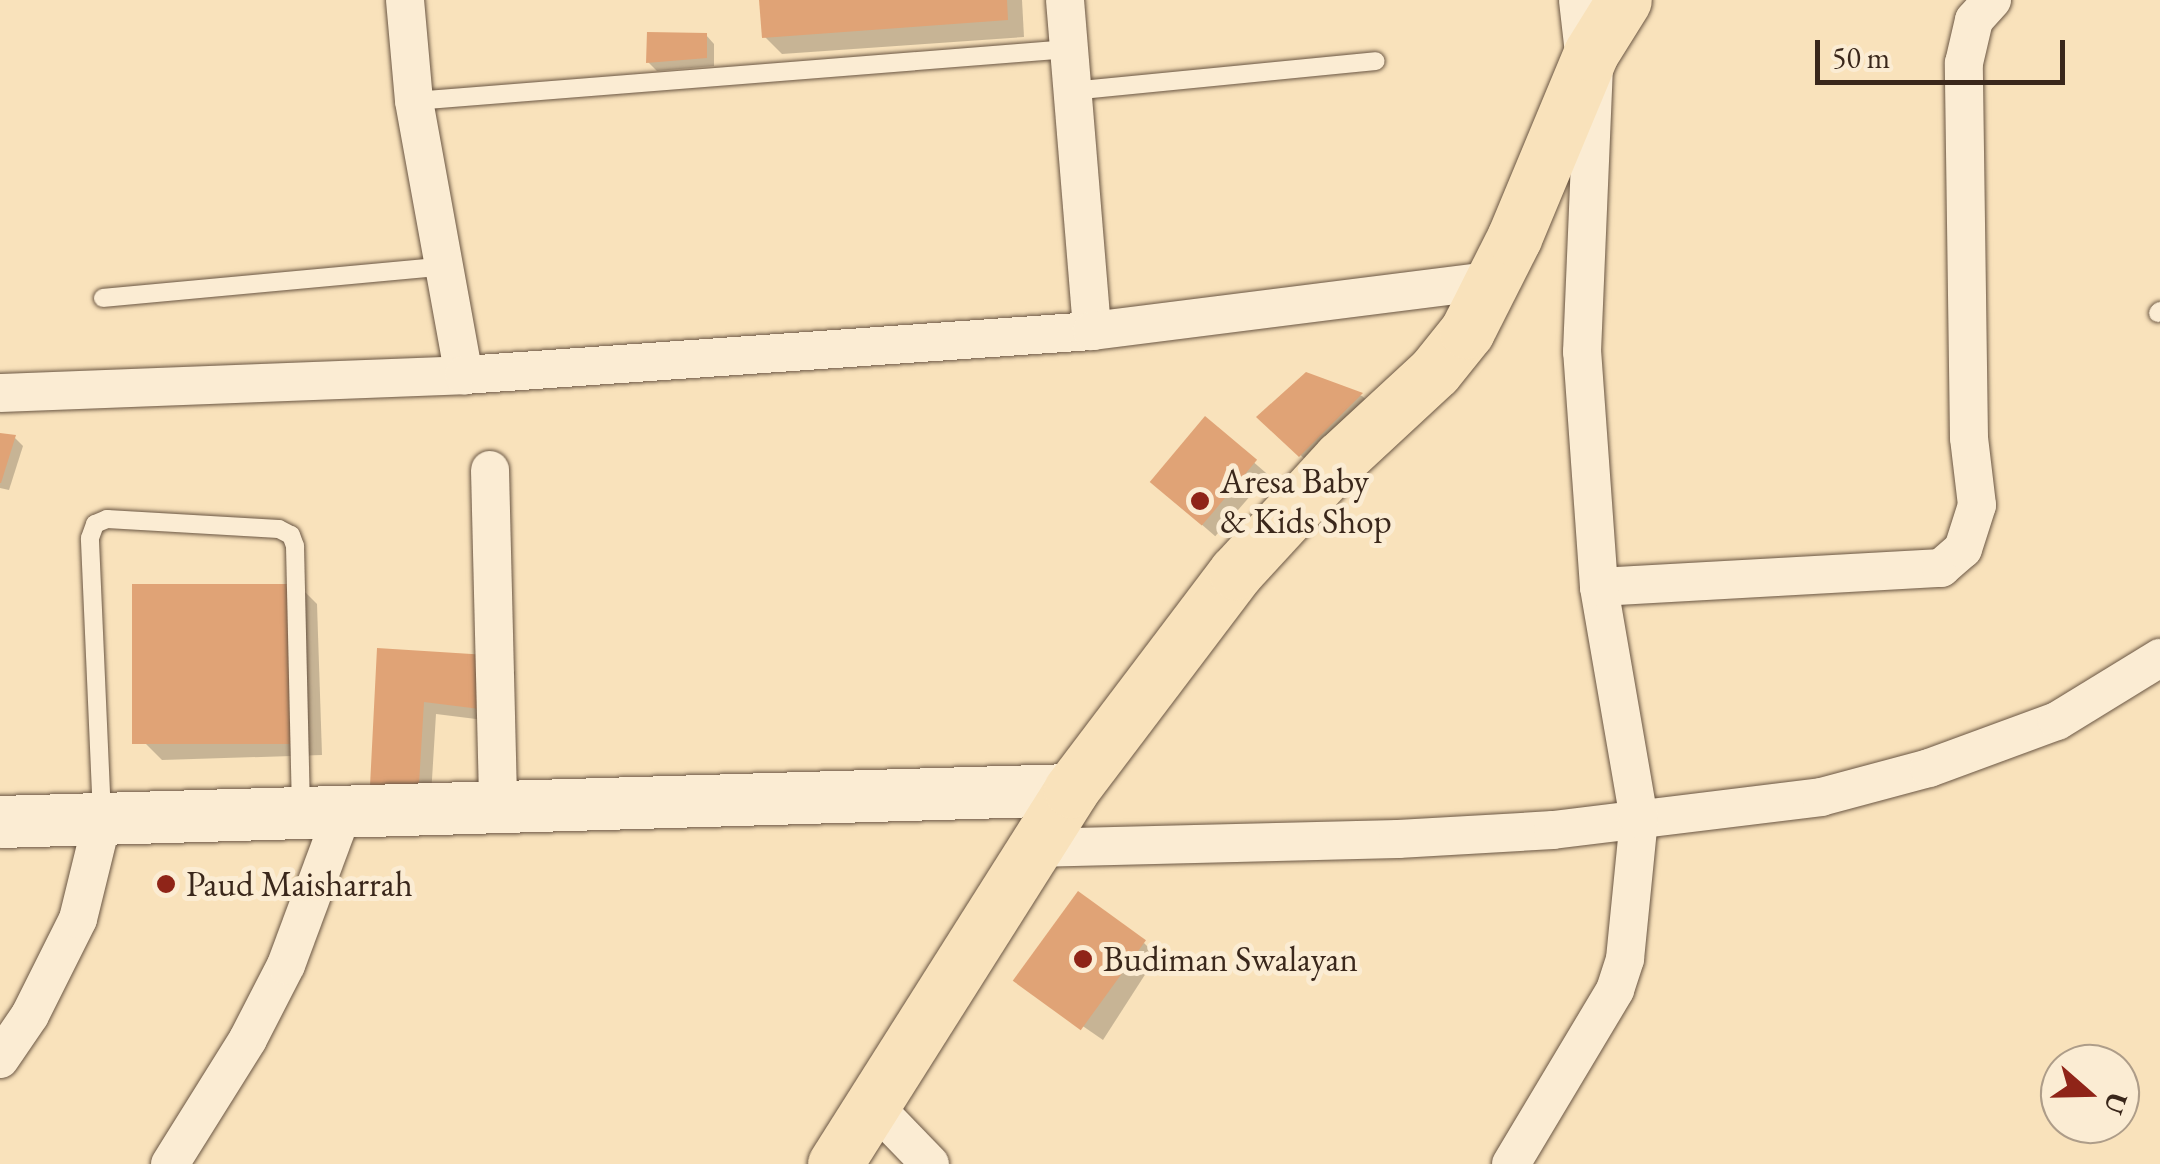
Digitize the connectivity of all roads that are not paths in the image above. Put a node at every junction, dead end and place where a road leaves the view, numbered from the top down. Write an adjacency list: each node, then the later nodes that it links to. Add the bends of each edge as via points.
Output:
1 (405, 0): 10 (street)
2 (1065, 0): 6 (street)
3 (1584, 0): 7 (street)
4 (1624, 0): 7 (highway)
5 (1992, 0): 18 (street, via 1974,20 1964,63 1969,438 1976,505 1963,549 1941,568)
6 (1069, 49): 9 (street); 10 (lane)
7 (1592, 53): 12 (highway); 18 (street, via 1582,352)
8 (1376, 61): 9 (lane)
9 (1071, 91): 14 (street)
10 (414, 100): 11 (street)
11 (446, 266): 13 (lane); 15 (street)
12 (1496, 280): 14 (street); 20 (highway, via 1435,371 1340,459 1236,572)
13 (104, 298)
14 (1092, 331): 15 (street)
15 (464, 375): 16 (street)
16 (0, 393)
17 (490, 470): 21 (street)
18 (1599, 587): 23 (street)
19 (2160, 658): 23 (street, via 2057,720 1929,768 1821,797)
20 (1072, 790): 21 (street); 26 (highway)
21 (498, 808): 22 (street)
22 (322, 812): 24 (street); 24 (lane, via 291,535 107,518 95,524 90,538); 29 (street, via 286,965)
23 (1639, 819): 26 (street, via 1398,839); 32 (street, via 1625,959 1614,990)
24 (102, 821): 25 (street); 27 (street, via 78,919 30,1016)
25 (0, 822)
26 (1033, 848): 28 (highway)
27 (0, 1059)
28 (872, 1105): 30 (highway); 31 (street)
29 (170, 1164)
30 (835, 1164)
31 (930, 1164)
32 (1511, 1164)

